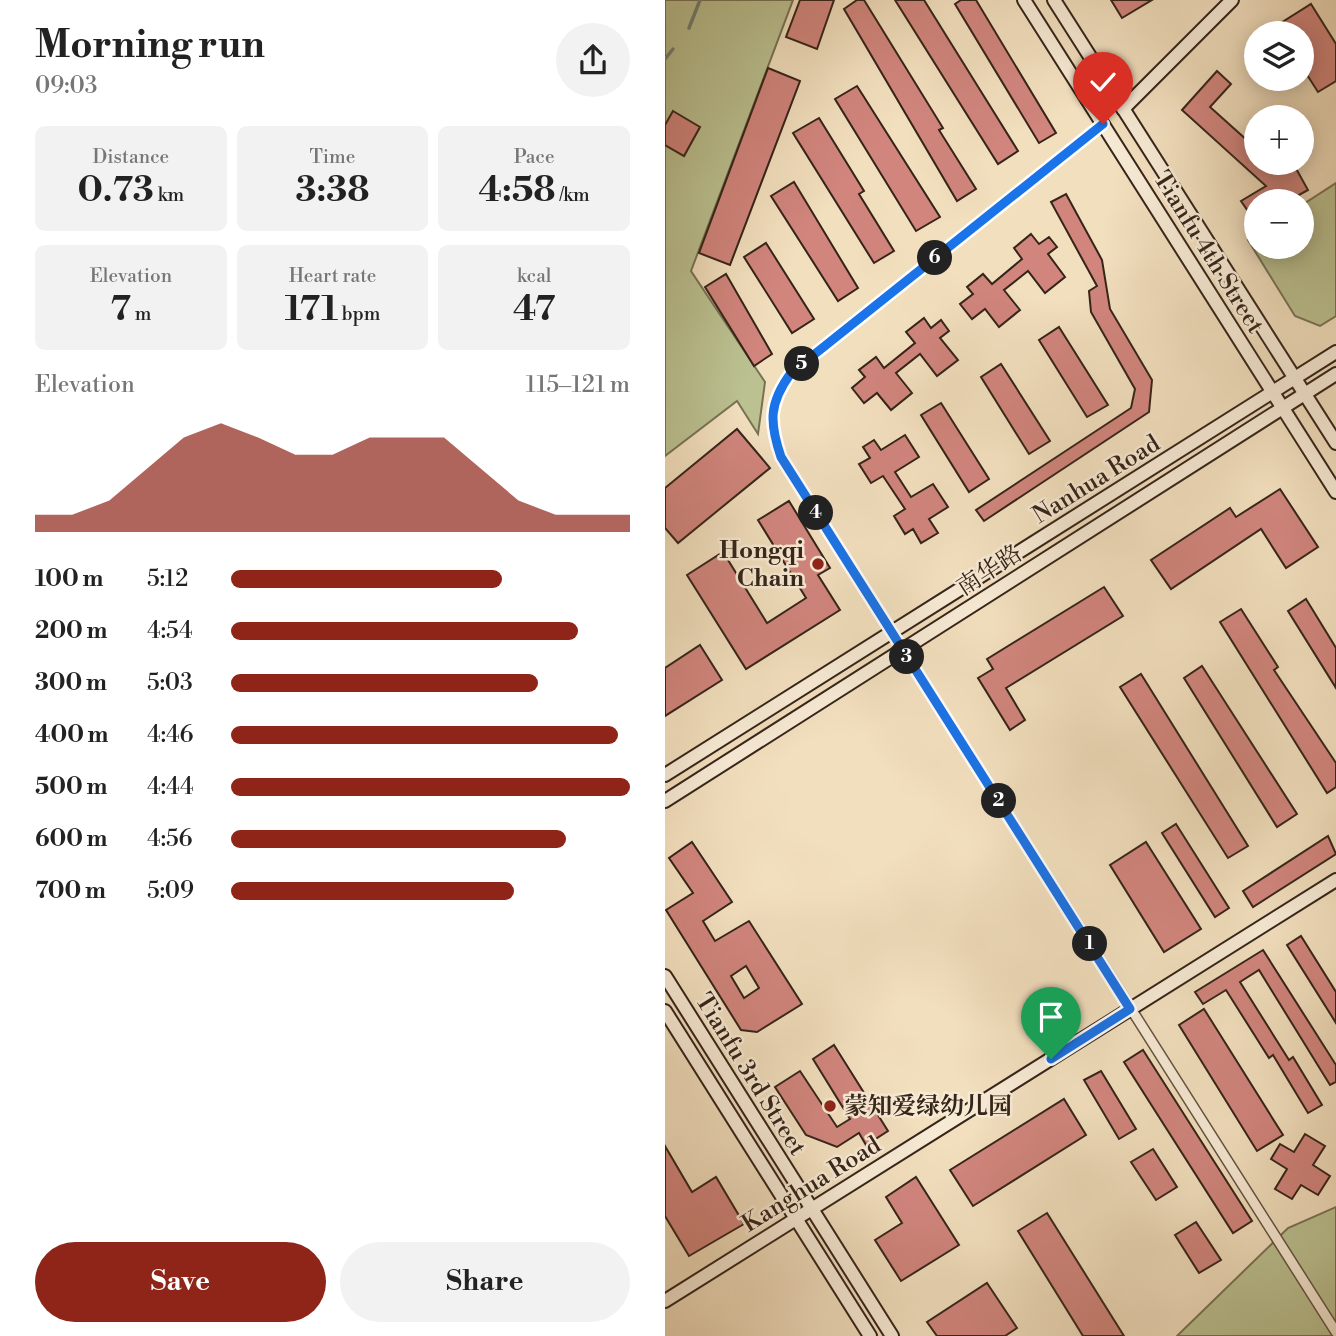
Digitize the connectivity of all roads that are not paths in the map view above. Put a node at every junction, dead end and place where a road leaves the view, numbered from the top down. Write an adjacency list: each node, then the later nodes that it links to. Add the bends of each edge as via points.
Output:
1 (1024, 0): 5 (main road, Tianfu 4th Street)
2 (1054, 0): 4 (main road, Tianfu 4th Street)
3 (1232, 0): 4 (main road)
4 (1123, 108): 8 (main road, Tianfu 4th Street)
5 (1103, 124): 9 (main road, Tianfu 4th Street); 14 (street, via 791,373 777,392 773,434 781,457)
6 (1336, 352): 8 (main road, Nanhua Road)
7 (1336, 374): 10 (main road, 南华路)
8 (1294, 378): 9 (main road, Nanhua Road); 10 (main road, Tianfu 4th Street)
9 (1272, 392): 11 (main road, Tianfu 4th Street); 14 (main road, Nanhua Road)
10 (1304, 394): 11 (main road, 南华路); 12 (main road, Tianfu 4th Street)
11 (1282, 407): 13 (main road, Tianfu 4th Street); 15 (main road, 南华路)
12 (1336, 443)
13 (1336, 492)
14 (892, 633): 15 (street); 16 (main road, Nanhua Road)
15 (903, 650): 17 (main road, 南华路); 20 (street)
16 (665, 775)
17 (665, 801)
18 (1336, 880): 20 (main road, Kanghua Road)
19 (665, 976): 22 (main road, Tianfu 3rd Street)
20 (1130, 1009): 22 (main road, Kanghua Road); 25 (street)
21 (665, 1011): 23 (main road, Tianfu 3rd Street)
22 (812, 1209): 23 (main road, Kanghua Road); 27 (main road, Tianfu 3rd Street)
23 (796, 1219): 24 (main road, Kanghua Road); 26 (main road, Tianfu 3rd Street)
24 (665, 1301)
25 (1336, 1332)
26 (870, 1336)
27 (891, 1336)

